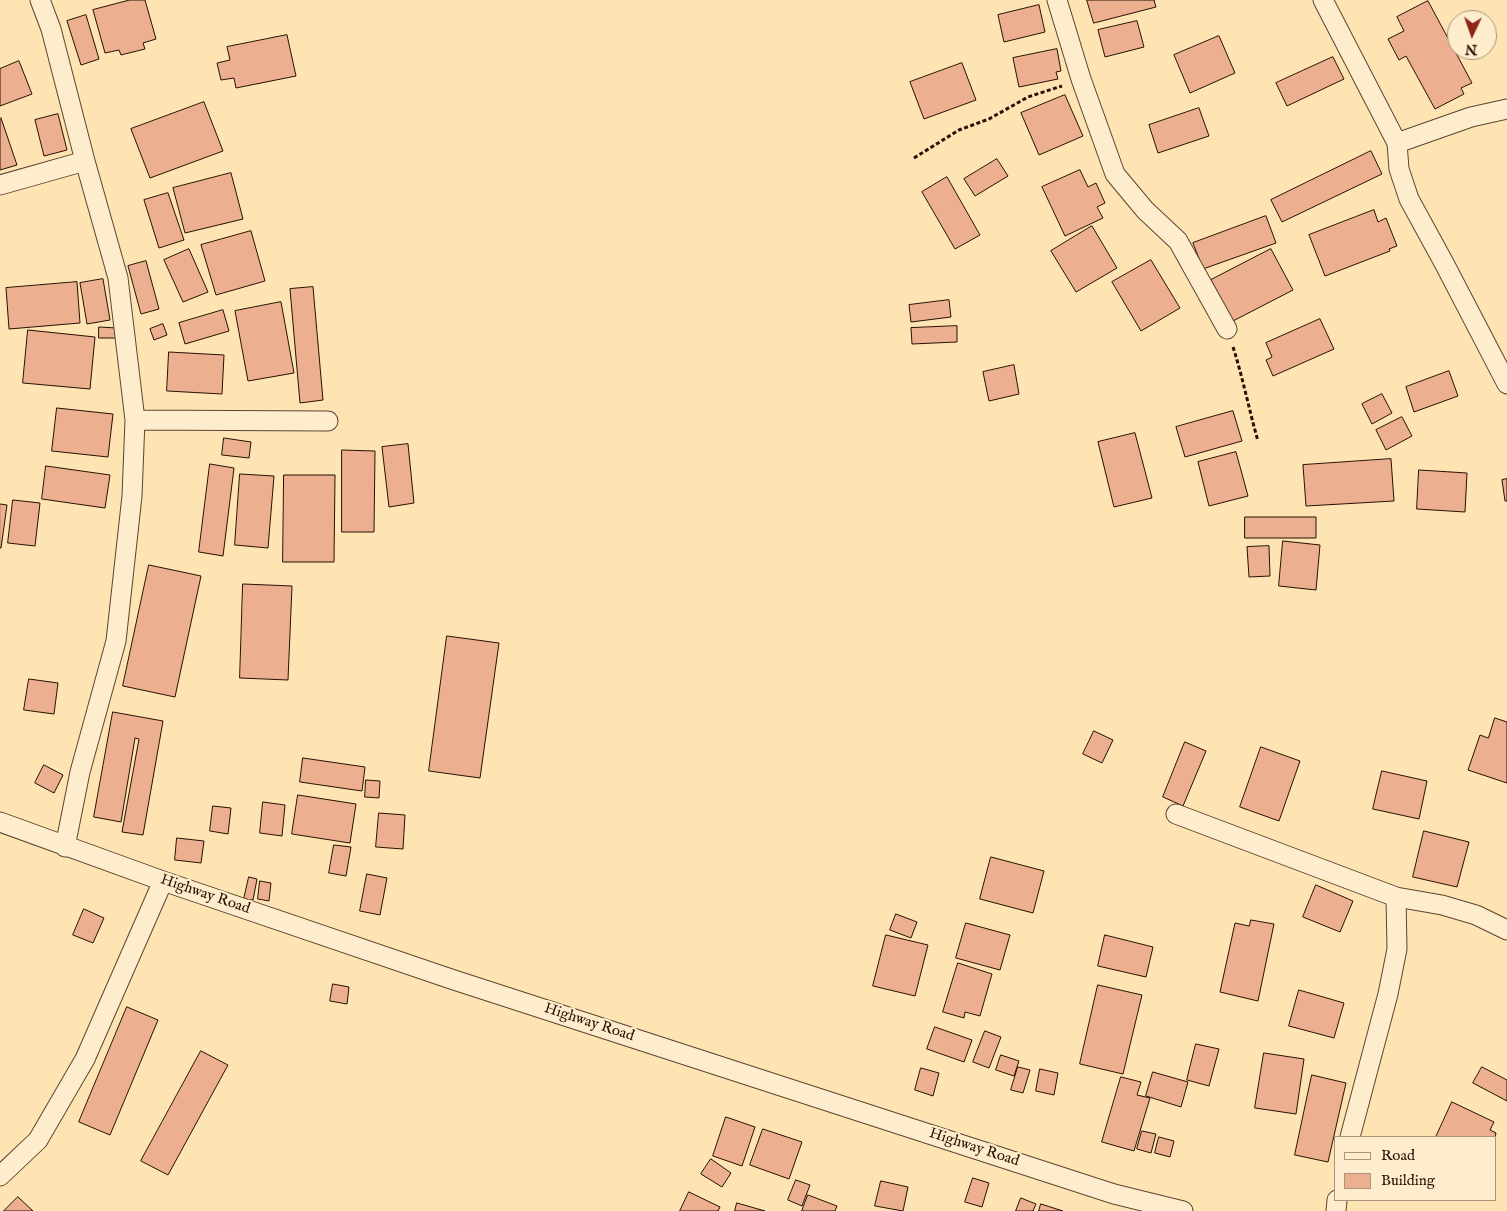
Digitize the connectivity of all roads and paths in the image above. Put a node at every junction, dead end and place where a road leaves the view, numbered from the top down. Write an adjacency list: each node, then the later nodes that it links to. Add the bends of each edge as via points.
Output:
1 (40, 0): 8 (street, via 51,29)
2 (1057, 0): 4 (street)
3 (1323, 0): 6 (street)
4 (1081, 79): 7 (path, via 1028,97 990,119 959,130); 10 (street, via 1115,174 1145,210 1178,241)
5 (1507, 109): 6 (street, via 1470,117)
6 (1397, 143): 11 (street, via 1399,168 1409,199)
7 (914, 158)
8 (85, 161): 9 (street); 12 (street, via 118,278)
9 (0, 185)
10 (1227, 329): 14 (path, via 1242,373)
11 (1507, 384)
12 (135, 420): 13 (street); 17 (street, via 132,496 116,641 80,772)
13 (328, 421)
14 (1258, 441)
15 (1176, 814): 19 (street)
16 (0, 822): 17 (street, Highway Road)
17 (65, 846): 18 (street, Highway Road)
18 (163, 881): 22 (street, via 84,1060 38,1140); 23 (street, Highway Road, via 460,982 1104,1190)
19 (1396, 898): 20 (street, via 1442,905 1476,915); 21 (street, via 1397,949)
20 (1507, 930)
21 (1350, 1136)
22 (0, 1176)
23 (1183, 1211)

